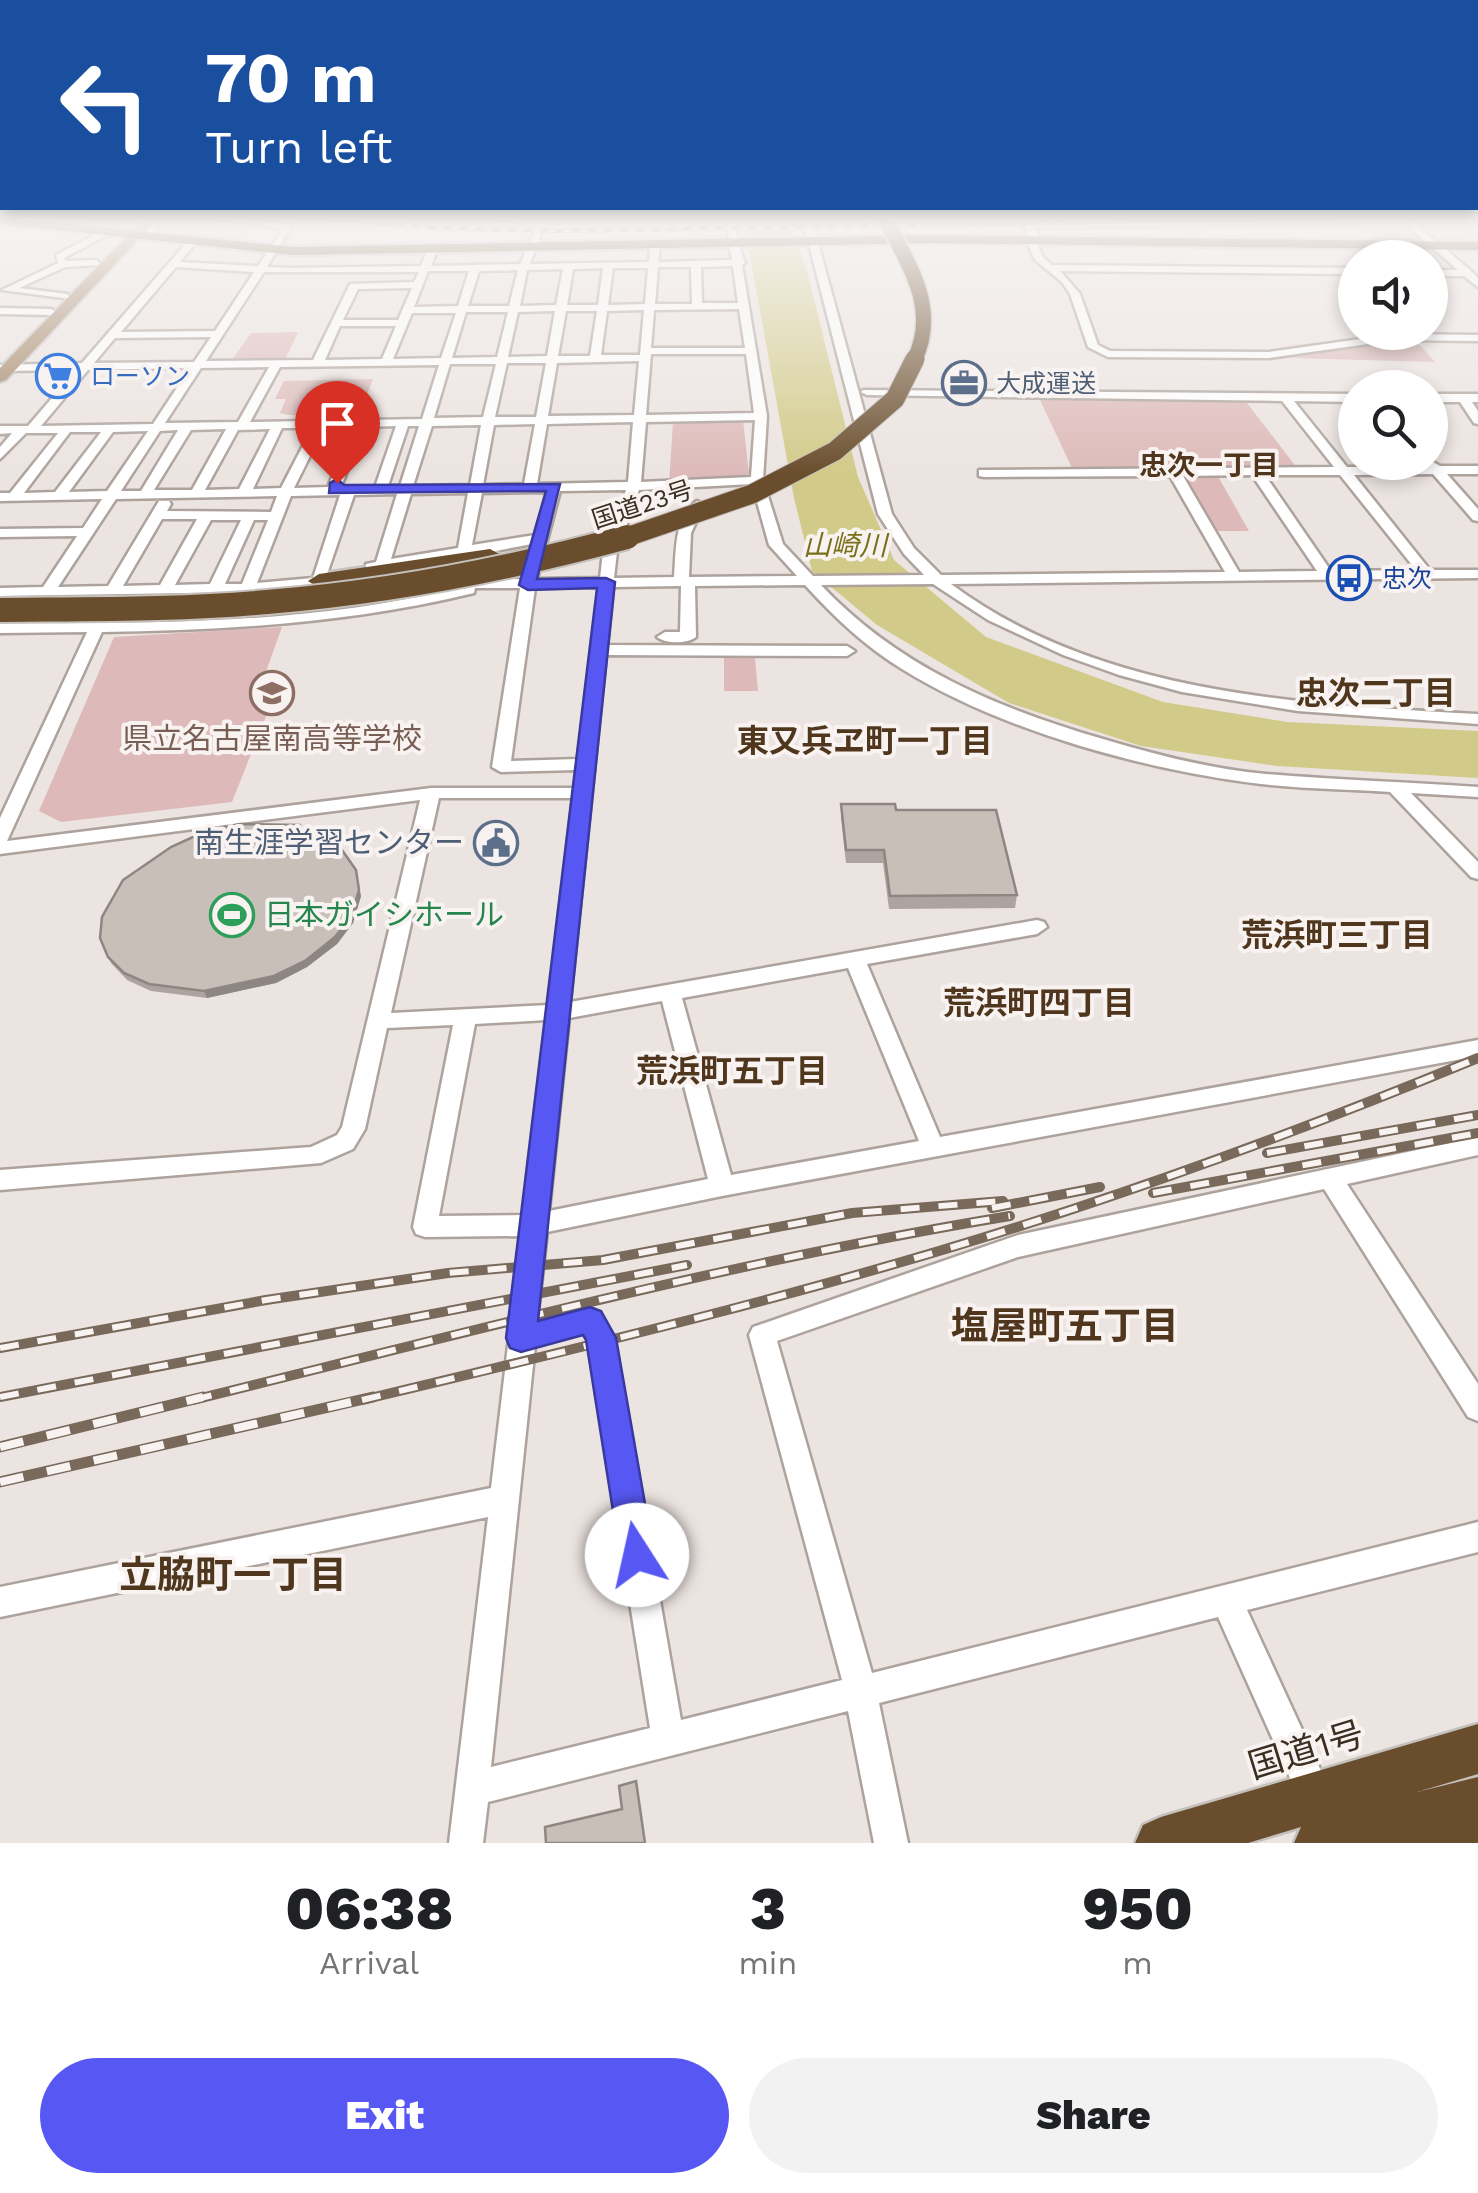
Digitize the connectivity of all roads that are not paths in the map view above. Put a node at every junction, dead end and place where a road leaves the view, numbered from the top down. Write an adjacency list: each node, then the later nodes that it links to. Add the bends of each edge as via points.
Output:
1 (60, 303): 25 (main road)
2 (66, 303): 43 (main road)
3 (141, 303): 29 (street)
4 (238, 303): 28 (street)
5 (347, 303): 27 (street)
6 (411, 303): 23 (street)
7 (464, 303): 21 (street)
8 (517, 303): 22 (street)
9 (564, 303): 20 (street)
10 (602, 303): 16 (street)
11 (746, 303): 19 (street)
12 (826, 303): 33 (street)
13 (909, 303): 75 (highway, 国道23号, via 914,327 906,360 882,397 849,428)
14 (921, 303): 105 (highway, 国道23号, bridge, via 925,338 895,398 857,434 790,475 605,546)
15 (1079, 303): 30 (street, via 1093,347 1108,354 1269,356 1396,337)
16 (602, 306): 17 (street); 20 (street); 34 (street)
17 (650, 306): 18 (street); 32 (street)
18 (696, 306): 19 (street)
19 (746, 306): 31 (street)
20 (564, 307): 22 (street); 35 (street)
21 (462, 308): 22 (street); 23 (street); 36 (street)
22 (516, 308): 37 (street)
23 (408, 310): 26 (street)
24 (0, 311): 25 (street)
25 (51, 312): 43 (main road)
26 (402, 323): 27 (street); 38 (street)
27 (338, 324): 39 (street)
28 (217, 334): 29 (street); 41 (street)
29 (114, 335): 42 (street)
30 (1478, 338)
31 (752, 350): 32 (street); 50 (street)
32 (645, 355): 34 (street); 51 (street)
33 (842, 355): 44 (street, via 857,368); 79 (street)
34 (595, 360): 35 (street)
35 (552, 361): 37 (street); 52 (street)
36 (446, 362): 37 (street); 38 (street); 56 (street)
37 (502, 362): 54 (street)
38 (386, 363): 39 (street)
39 (317, 364): 40 (street)
40 (276, 365): 41 (street); 59 (street)
41 (197, 366): 42 (street); 61 (street)
42 (85, 367): 43 (street); 65 (street)
43 (2, 369)
44 (867, 392): 45 (street); 79 (street, via 882,465)
45 (1285, 397): 46 (street); 68 (street)
46 (1338, 398)
47 (1448, 398): 48 (street)
48 (1463, 398): 49 (street); 53 (street)
49 (1478, 398)
50 (761, 416): 51 (street); 75 (street)
51 (640, 419): 52 (street); 80 (street)
52 (542, 420): 54 (street); 81 (street)
53 (1478, 420)
54 (488, 422): 56 (street); 84 (street)
55 (403, 424): 56 (street); 57 (street); 85 (street)
56 (426, 424): 83 (street)
57 (359, 425): 58 (street); 86 (street)
58 (319, 426): 60 (street); 88 (street)
59 (237, 427): 60 (street); 62 (street); 91 (street)
60 (277, 427): 87 (street)
61 (156, 428): 62 (street); 63 (street); 93 (street)
62 (186, 428): 89 (street)
63 (109, 429): 66 (street); 92 (street)
64 (0, 430): 65 (street)
65 (27, 430): 66 (street); 67 (street)
66 (66, 430): 94 (street)
67 (0, 454)
68 (1338, 463)
69 (1448, 467): 71 (street)
70 (1338, 470): 72 (street)
71 (1478, 470)
72 (1256, 471): 74 (street); 106 (street)
73 (984, 472): 74 (street)
74 (1174, 472): 109 (street)
75 (758, 475): 78 (street); 111 (highway, via 578,535); 112 (street, via 776,545); 122 (highway, 国道23号, bridge, via 654,522 430,576 223,597)
76 (1352, 480): 107 (street)
77 (1445, 480): 98 (street)
78 (706, 484): 80 (street); 114 (street, via 684,532)
79 (875, 484): 110 (street, via 900,544)
80 (634, 485): 82 (street); 113 (street)
81 (530, 487): 82 (street); 84 (street)
82 (555, 487): 102 (street)
83 (406, 488): 84 (street); 85 (street); 104 (street)
84 (476, 488): 105 (street)
85 (381, 489): 86 (street)
86 (341, 490): 88 (street); 111 (street)
87 (245, 491): 88 (street); 91 (street)
88 (286, 491): 96 (street)
89 (145, 494): 90 (street); 93 (street)
90 (170, 494): 91 (street); 95 (street)
91 (196, 494)
92 (59, 496): 93 (street); 94 (street)
93 (110, 496): 100 (street)
94 (7, 497)
95 (156, 515): 99 (street); 120 (street)
96 (276, 516): 97 (street); 116 (street)
97 (249, 517): 99 (street); 117 (street)
98 (1478, 517)
99 (205, 518): 118 (street)
100 (85, 532): 101 (street); 119 (street)
101 (5, 533): 103 (street)
102 (541, 538): 105 (street); 115 (street)
103 (0, 547)
104 (382, 564): 105 (street); 111 (street)
105 (465, 565): 123 (highway, 国道23号, bridge, via 299,600); 124 (highway, bridge, via 421,591 325,609)
106 (1326, 574): 107 (street); 109 (street)
107 (1426, 574): 108 (street)
108 (1478, 574)
109 (1234, 575): 110 (street)
110 (930, 578): 112 (street); 128 (street, via 1036,638 1154,683 1279,706)
111 (318, 580): 115 (street); 116 (street)
112 (810, 580): 114 (street); 130 (street, via 906,666 1039,726 1193,768)
113 (606, 582): 114 (street); 115 (street); 126 (street)
114 (684, 582): 126 (street, via 688,637)
115 (519, 585): 125 (street, via 326,616); 129 (street, via 501,767)
116 (248, 588): 117 (street)
117 (215, 589): 118 (street)
118 (165, 590): 120 (street)
119 (48, 591): 120 (street); 121 (street)
120 (112, 591)
121 (0, 592)
122 (0, 600)
123 (0, 610)
124 (0, 624): 125 (street)
125 (97, 627): 134 (street)
126 (600, 643): 127 (street); 129 (street)
127 (847, 651)
128 (1478, 719)
129 (586, 764): 133 (street)
130 (1398, 789): 131 (street); 136 (street)
131 (1478, 792)
132 (431, 793): 133 (street); 135 (street); 142 (street)
133 (583, 793): 140 (street)
134 (0, 838)
135 (0, 848)
136 (1478, 873)
137 (1037, 927): 138 (street)
138 (855, 961): 139 (street); 145 (street)
139 (670, 992): 140 (street); 148 (street)
140 (560, 1012): 141 (street); 149 (street)
141 (466, 1016): 142 (street); 149 (street, via 425,1227)
142 (380, 1021): 147 (street, via 353,1129 331,1150)
143 (1478, 1048): 145 (street)
144 (1478, 1146): 146 (street)
145 (934, 1147): 148 (street)
146 (1330, 1178): 151 (street); 156 (street, via 1018,1246 762,1335)
147 (0, 1180)
148 (722, 1186): 149 (street)
149 (534, 1225): 150 (street)
150 (521, 1338): 152 (street); 157 (street, via 590,1320 601,1338)
151 (1478, 1408)
152 (502, 1500): 155 (street); 160 (street)
153 (1478, 1537): 154 (street)
154 (1226, 1600): 156 (street); 161 (street)
155 (0, 1602)
156 (860, 1692): 157 (street); 164 (street)
157 (668, 1737): 160 (street)
158 (1478, 1749): 161 (highway, 国道1号)
159 (1478, 1768): 166 (highway)
160 (472, 1788): 163 (street)
161 (1318, 1820): 162 (highway); 165 (highway, 国道1号)
162 (1454, 1822)
163 (466, 1843)
164 (891, 1843)
165 (1161, 1843)
166 (1217, 1843)

